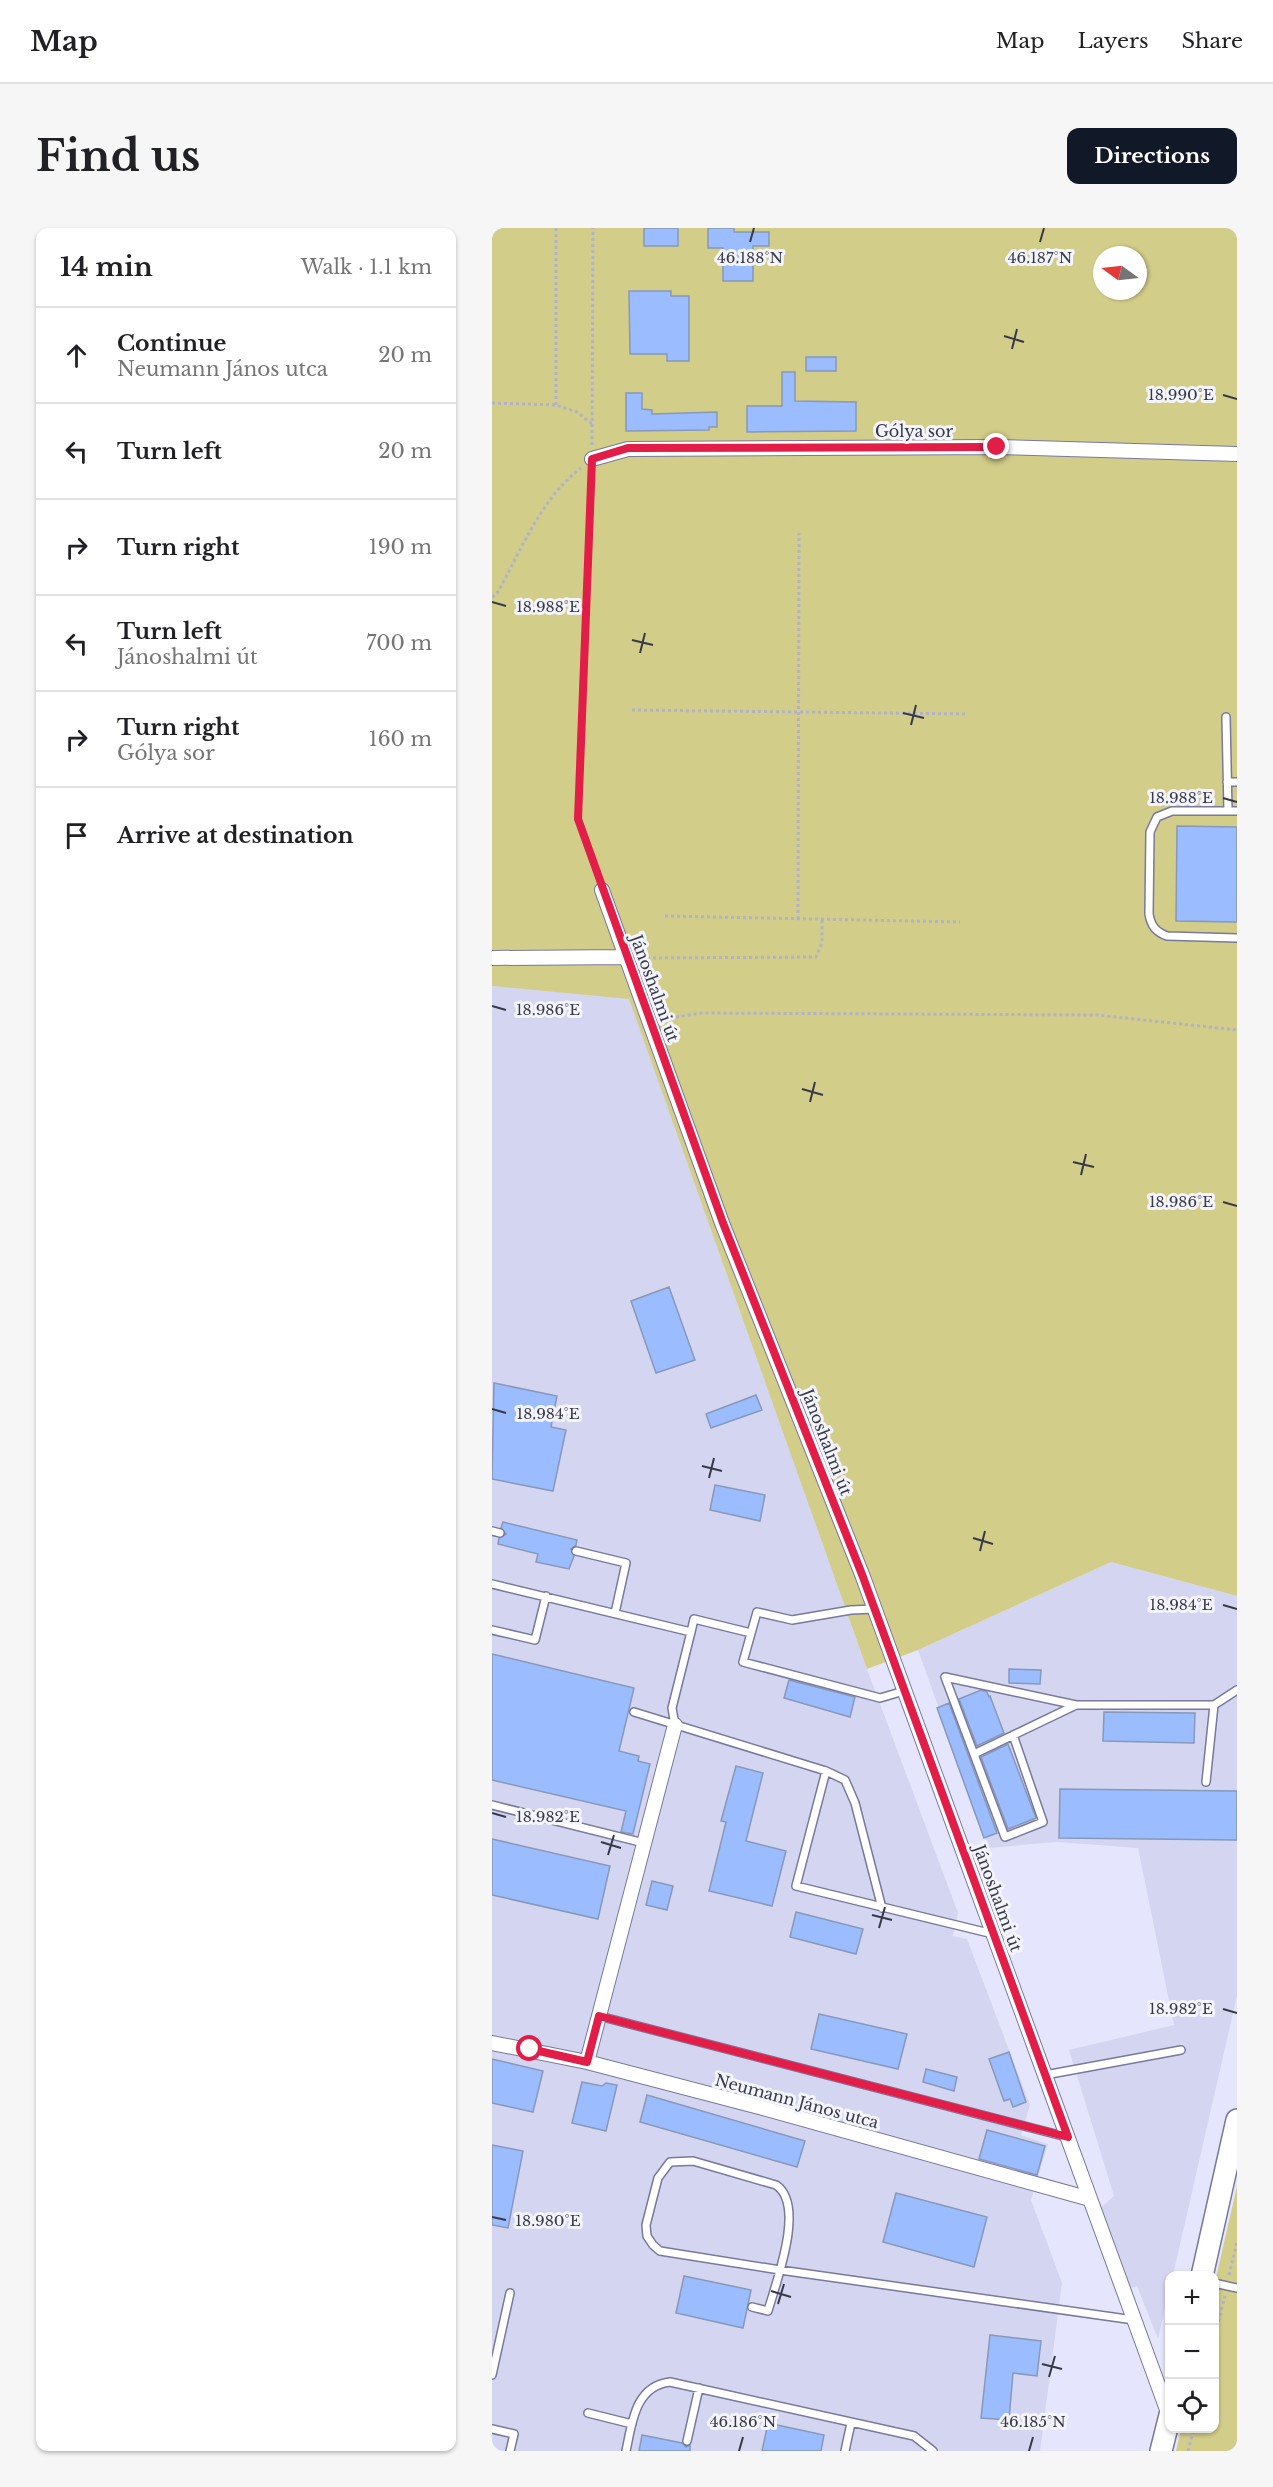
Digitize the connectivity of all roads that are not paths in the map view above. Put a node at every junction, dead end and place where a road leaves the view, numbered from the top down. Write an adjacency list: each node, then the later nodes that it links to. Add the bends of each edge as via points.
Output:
1 (1237, 454): 2 (street, Gólya sor, via 997,447 628,448)
2 (592, 459)
3 (1227, 717): 4 (lane)
4 (1227, 782): 5 (lane); 6 (lane)
5 (1237, 782)
6 (1228, 811): 7 (lane); 9 (lane, via 1172,811 1157,817 1150,832 1149,914 1152,926 1167,936)
7 (1237, 811)
8 (602, 890): 10 (street, Jánoshalmi út)
9 (1237, 938)
10 (626, 957): 11 (street); 15 (street, Jánoshalmi út, via 723,1223)
11 (492, 958)
12 (576, 1551): 16 (lane, via 626,1563)
13 (492, 1584): 14 (lane)
14 (546, 1596): 16 (lane); 17 (lane, via 535,1640)
15 (874, 1609): 19 (lane, via 792,1620 757,1612); 21 (street, Jánoshalmi út)
16 (615, 1613): 18 (lane)
17 (492, 1630)
18 (691, 1632): 19 (lane, via 694,1619); 25 (lane, via 672,1708)
19 (751, 1633): 21 (lane, via 743,1662 880,1698)
20 (1237, 1690): 23 (lane)
21 (904, 1691): 33 (street, Jánoshalmi út)
22 (1076, 1705): 23 (lane); 26 (lane); 27 (lane, via 945,1677)
23 (1214, 1705): 29 (lane)
24 (634, 1712): 25 (lane)
25 (675, 1725): 28 (lane); 31 (street)
26 (1012, 1735): 27 (lane); 27 (lane, via 1043,1822 1005,1837)
27 (974, 1754)
28 (826, 1771): 32 (lane, via 845,1780 855,1803); 32 (lane, via 796,1886)
29 (1206, 1782)
30 (492, 1805): 31 (lane)
31 (644, 1843): 34 (street)
32 (882, 1908): 33 (lane)
33 (993, 1935): 38 (street, Jánoshalmi út)
34 (599, 2016): 37 (street); 40 (lane)
35 (492, 2043): 37 (street, Neumann János utca)
36 (1181, 2050): 38 (lane)
37 (587, 2062): 41 (street, Neumann János utca)
38 (1045, 2075): 40 (street, Jánoshalmi út)
39 (1237, 2120): 43 (main road)
40 (1068, 2137): 41 (street, Jánoshalmi út)
41 (1090, 2199): 48 (street, Jánoshalmi út)
42 (780, 2270): 42 (lane, via 660,2250 653,2245 646,2225 658,2178 670,2162 693,2161 783,2190 789,2207 789,2227); 47 (lane, via 768,2311); 48 (lane)
43 (1203, 2271)
44 (1219, 2284): 45 (lane)
45 (1237, 2288)
46 (510, 2294): 49 (lane)
47 (752, 2307)
48 (1134, 2320): 52 (street, Jánoshalmi út)
49 (495, 2345): 50 (lane)
50 (492, 2375)
51 (699, 2388): 54 (lane); 55 (lane, via 670,2382 657,2385 639,2400); 58 (lane)
52 (1165, 2404)
53 (588, 2414): 55 (lane)
54 (851, 2423): 61 (lane); 62 (lane, via 914,2436)
55 (632, 2424): 60 (lane)
56 (492, 2429): 59 (lane, via 514,2434)
57 (1165, 2433): 63 (main road)
58 (687, 2441)
59 (510, 2451)
60 (626, 2451)
61 (845, 2451)
62 (933, 2451)
63 (1161, 2451)

